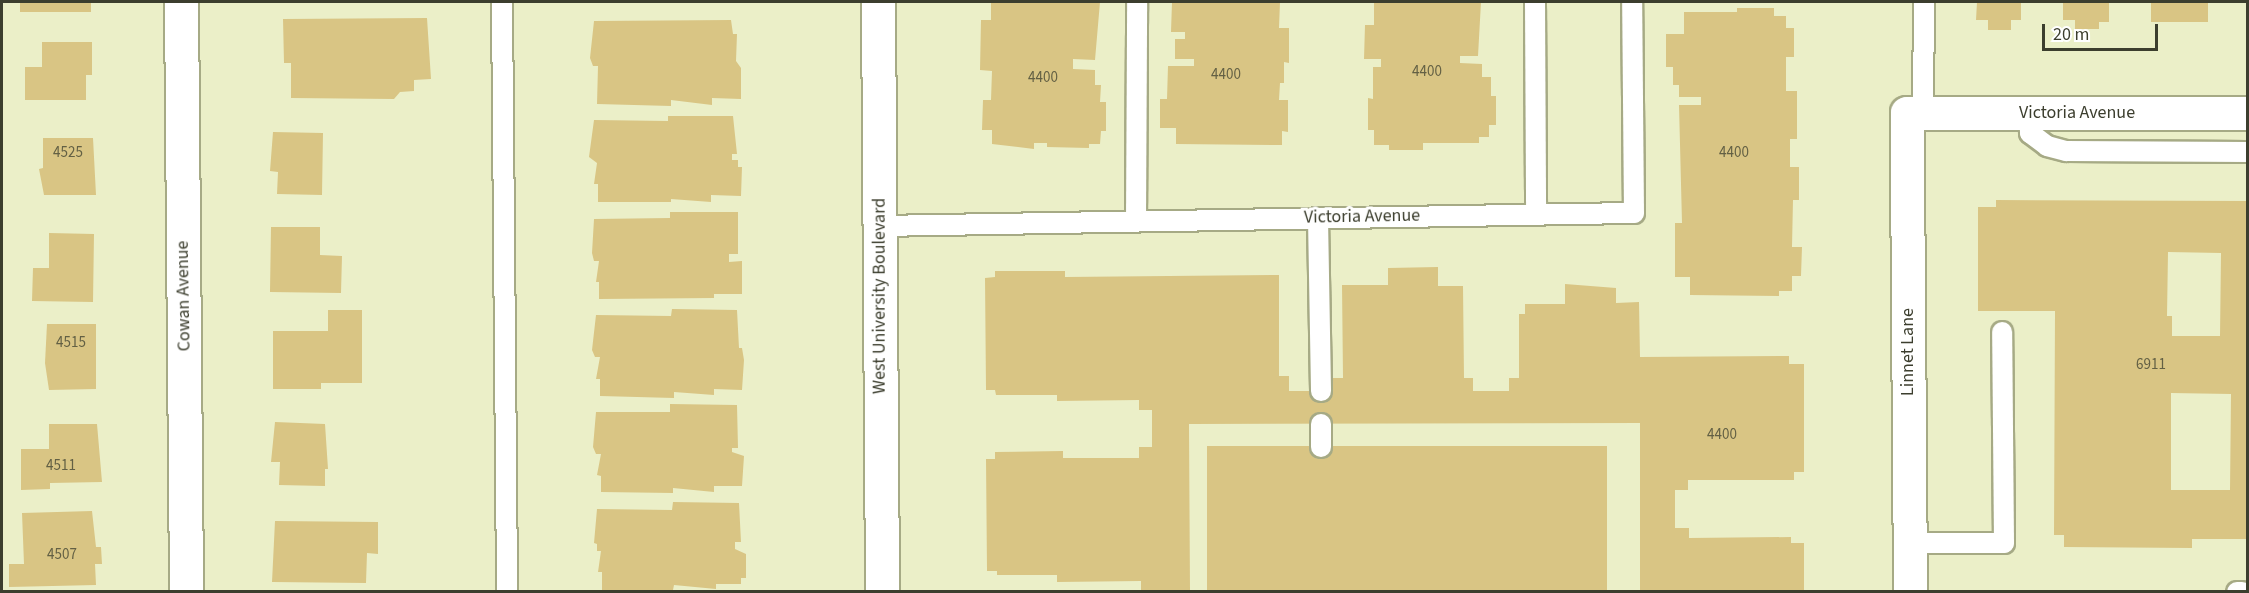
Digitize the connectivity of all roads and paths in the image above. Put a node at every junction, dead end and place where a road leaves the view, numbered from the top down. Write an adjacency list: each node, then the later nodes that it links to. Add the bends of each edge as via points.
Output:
1 (181, 2): 21 (street, Cowan Avenue)
2 (502, 2): 22 (lane)
3 (878, 2): 15 (street, West University Boulevard)
4 (1137, 2): 14 (lane)
5 (1535, 2): 12 (lane)
6 (1632, 2): 12 (lane, Victoria Avenue, via 1634,213)
7 (1924, 2): 8 (lane)
8 (1915, 112): 9 (street, Victoria Avenue); 20 (street, Linnet Lane)
9 (2029, 113): 10 (street, Victoria Avenue); 11 (lane, via 2030,133 2047,146 2066,151)
10 (2247, 113)
11 (2247, 152)
12 (1536, 214): 13 (lane, Victoria Avenue)
13 (1318, 218): 14 (lane, Victoria Avenue); 17 (lane)
14 (1136, 221): 15 (lane, Victoria Avenue)
15 (879, 226): 23 (street, West University Boulevard)
16 (2002, 332): 20 (lane, via 2004,543)
17 (1321, 391)
18 (1321, 424): 19 (lane)
19 (1321, 447)
20 (1910, 543): 24 (street, Linnet Lane)
21 (186, 591)
22 (507, 591)
23 (882, 591)
24 (1910, 591)
25 (2237, 591): 26 (lane)
26 (2242, 591)

